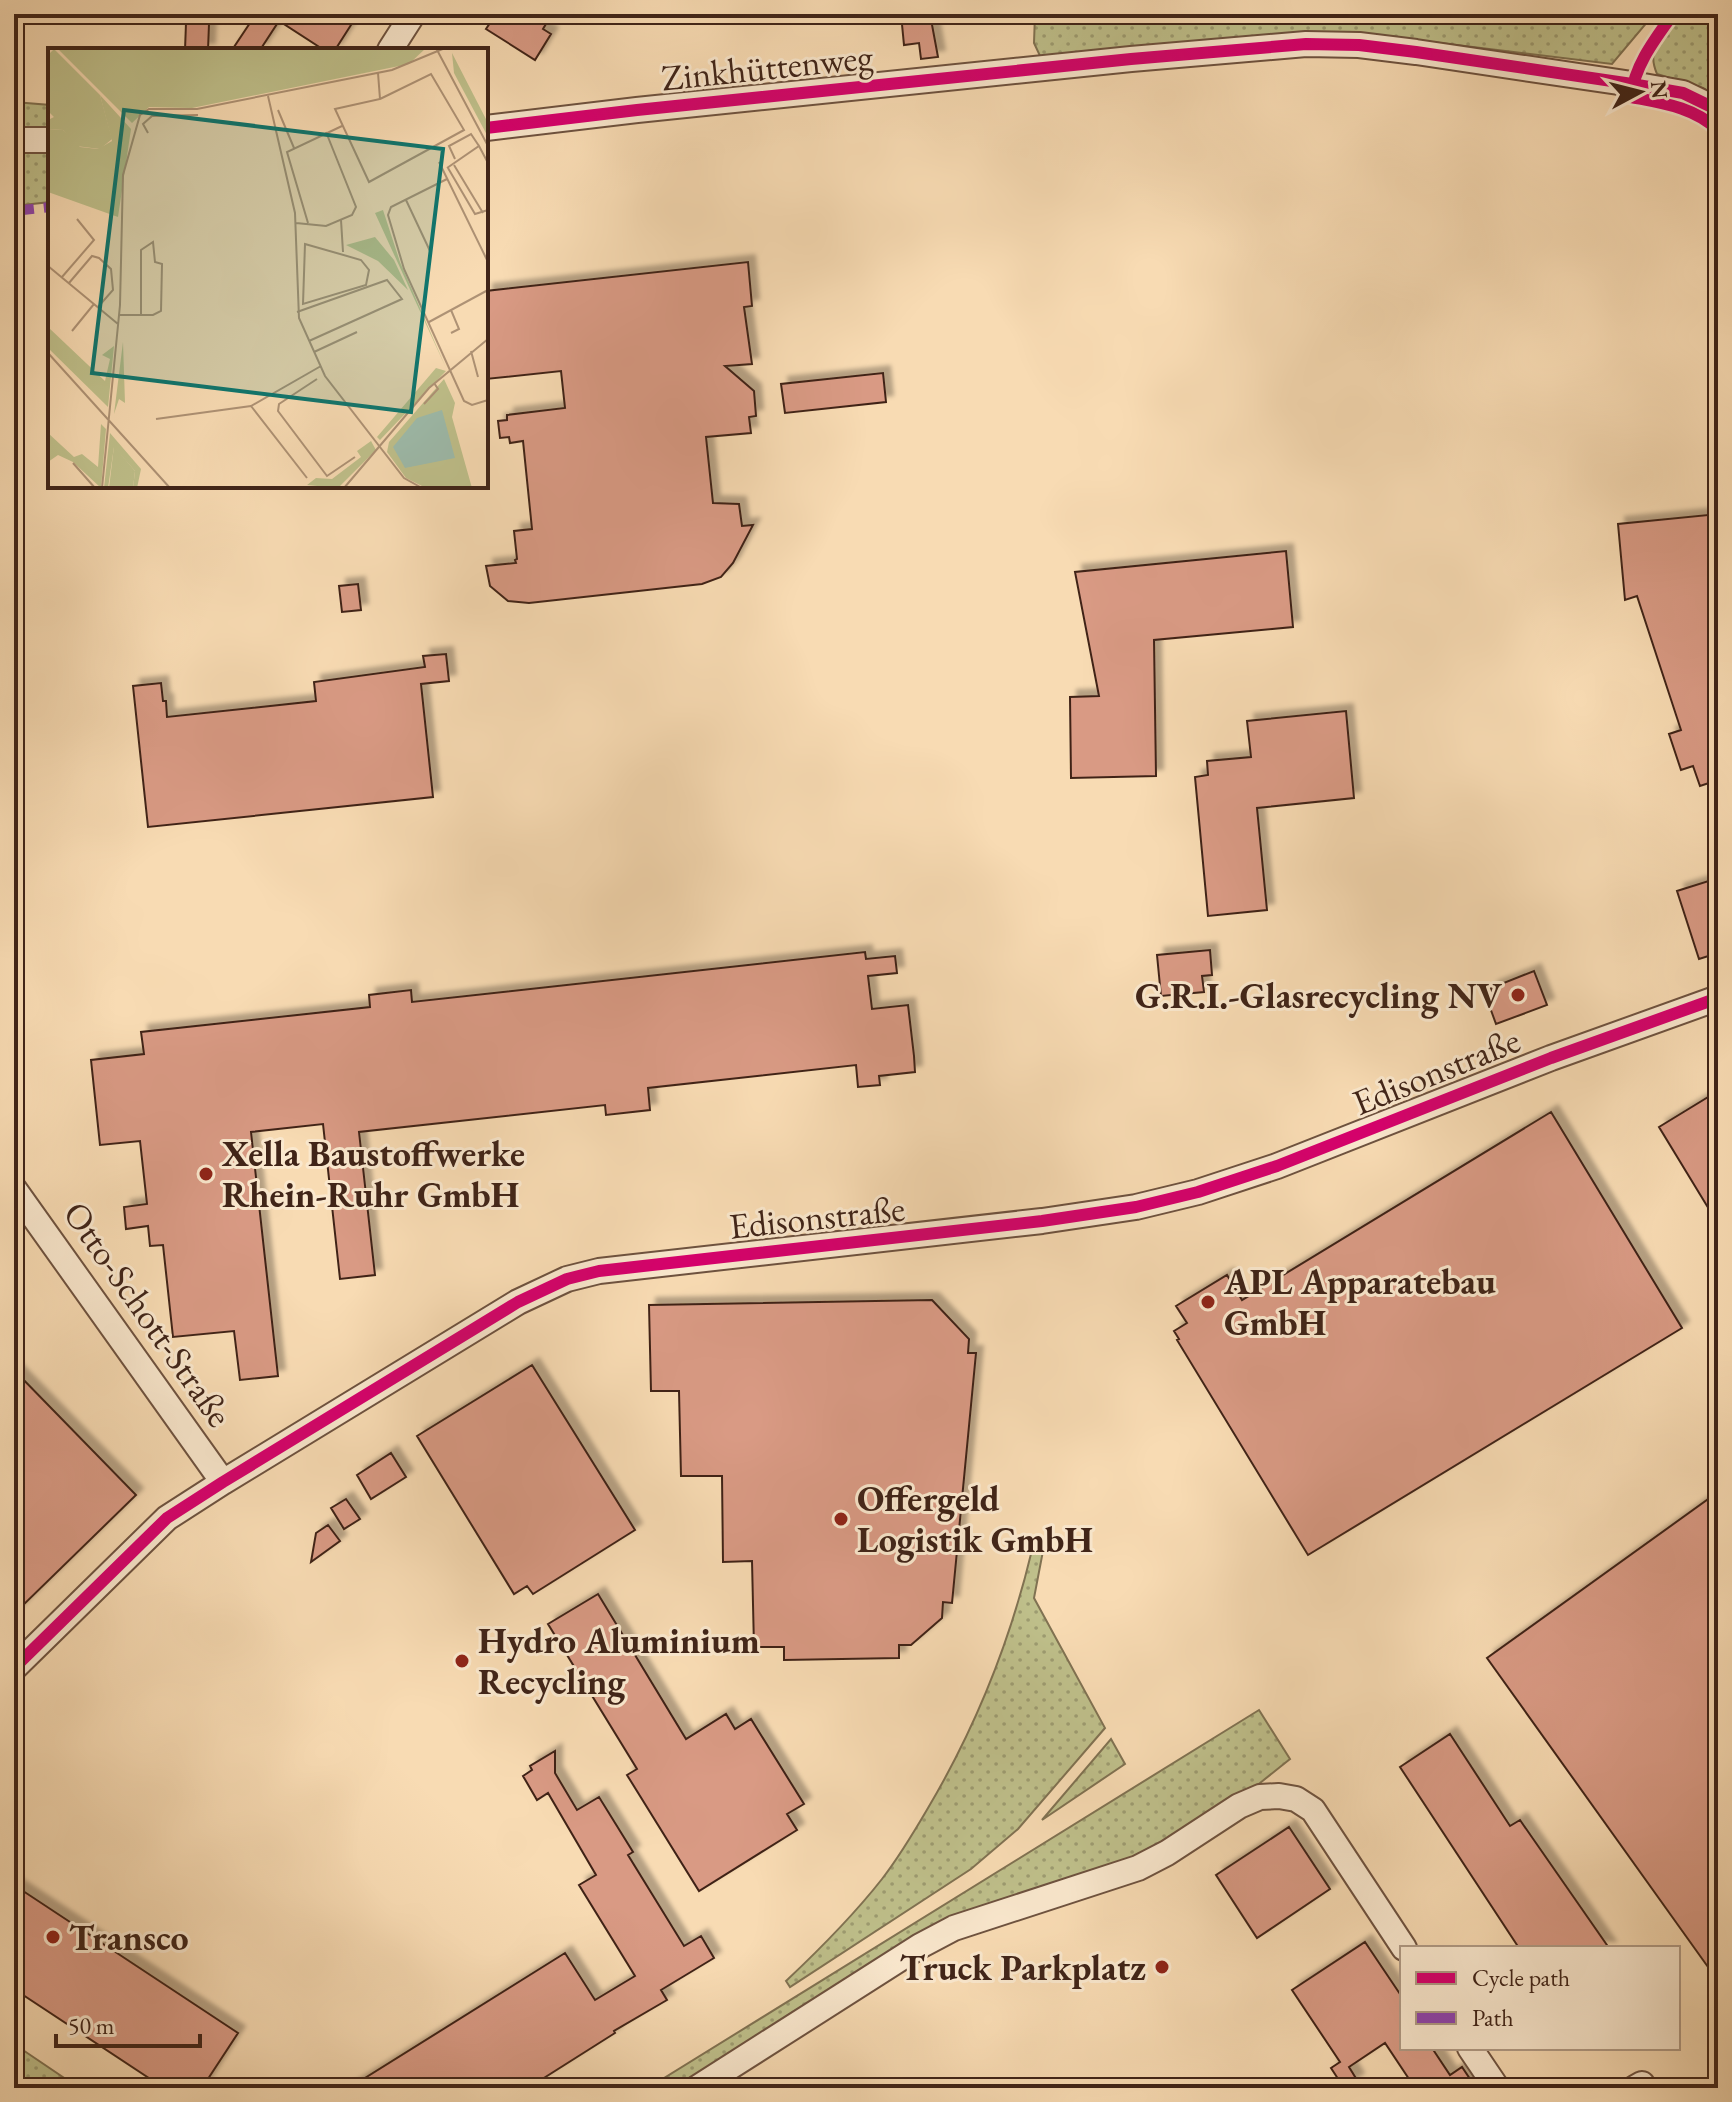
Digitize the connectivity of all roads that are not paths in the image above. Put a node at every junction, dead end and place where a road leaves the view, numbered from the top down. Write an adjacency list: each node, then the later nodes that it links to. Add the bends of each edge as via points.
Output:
1 (413, 14): 2 (street)
2 (391, 48)
3 (1718, 110): 4 (street, Zinkhüttenweg, via 1683,93 1632,84 1359,45 1306,44)
4 (488, 128)
5 (14, 140): 6 (street)
6 (48, 140)
7 (1718, 998): 9 (street, Edisonstraße, via 1198,1192 1136,1207 995,1227 599,1271 567,1279 518,1302)
8 (14, 1189): 9 (street, Otto-Schott-Straße)
9 (223, 1482): 10 (street, Edisonstraße, via 167,1518)
10 (14, 1668)
11 (1403, 1946): 13 (street, via 1313,1810 1296,1799 1260,1797 1138,1868 954,1928)
12 (1471, 2050): 14 (street)
13 (697, 2088)
14 (1497, 2088)

